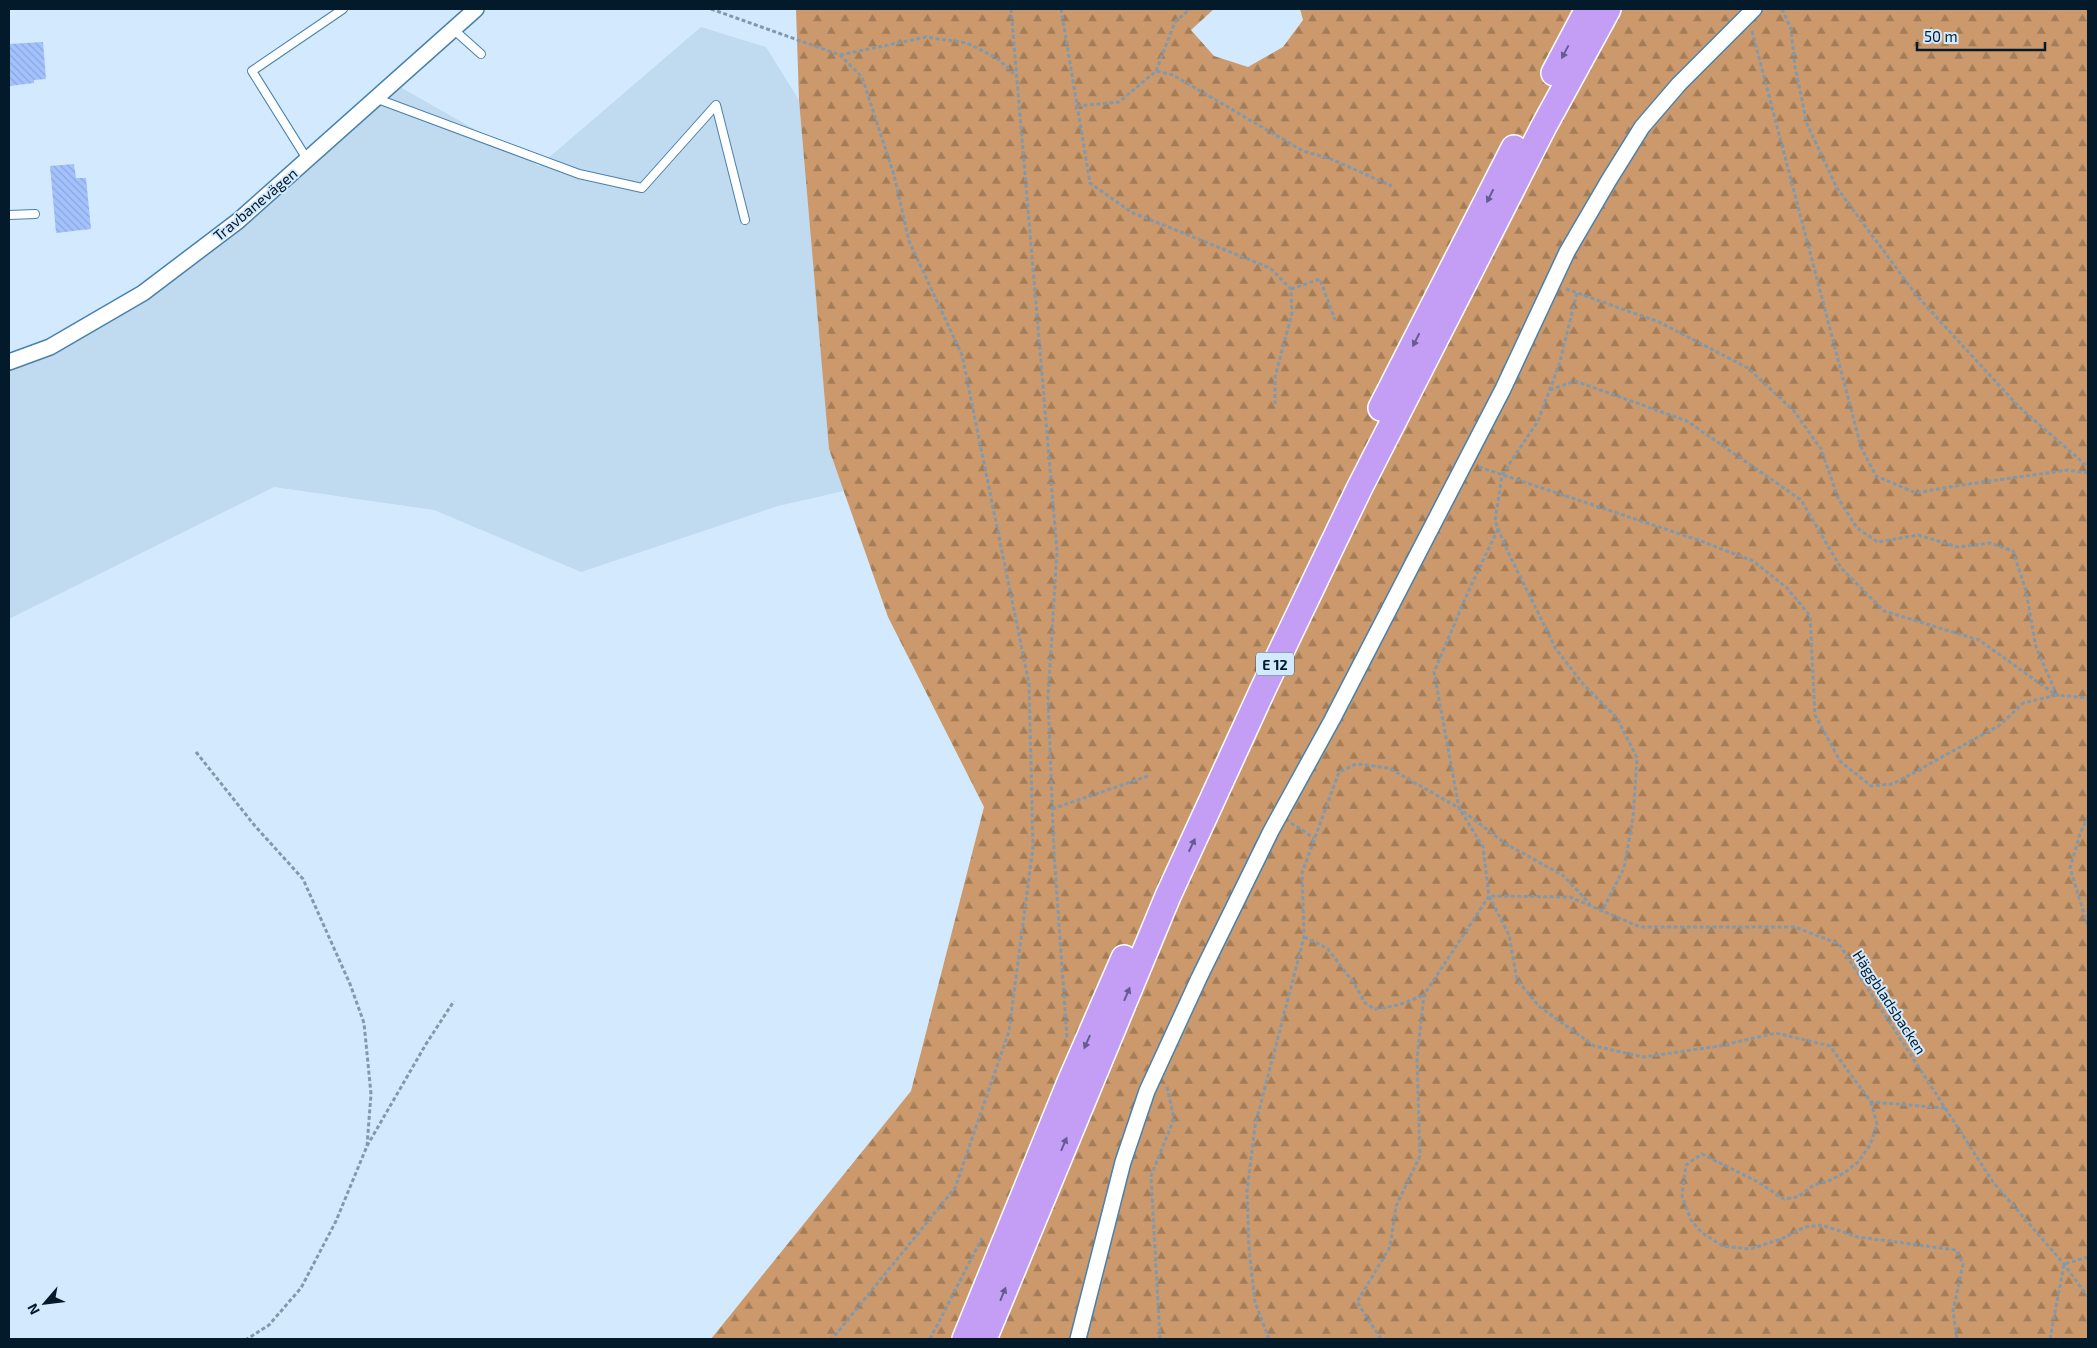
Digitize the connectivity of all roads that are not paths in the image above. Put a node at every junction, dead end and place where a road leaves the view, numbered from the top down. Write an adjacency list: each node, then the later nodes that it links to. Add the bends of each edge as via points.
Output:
1 (343, 9): 9 (lane, via 252,71)
2 (476, 9): 6 (street, Travbanevägen)
3 (1588, 9): 14 (highway, E 12, one-way to 14, via 1446,280 1278,620 1194,799 1070,1082)
4 (1608, 9): 15 (highway, E 12, one-way to 4, via 1168,896 1264,687 1359,489 1544,126)
5 (1751, 12): 16 (street, via 1679,84 1642,127 1567,252 1503,389 1279,816 1147,1091 1124,1162)
6 (453, 29): 7 (lane); 8 (street, Travbanevägen)
7 (481, 54)
8 (375, 98): 9 (street, Travbanevägen); 12 (lane, via 580,174 642,188 716,106)
9 (307, 159): 13 (street, Travbanevägen, via 238,221 143,293 50,347)
10 (35, 214): 11 (lane)
11 (9, 215)
12 (745, 220)
13 (9, 362)
14 (965, 1339)
15 (984, 1339)
16 (1078, 1339)

